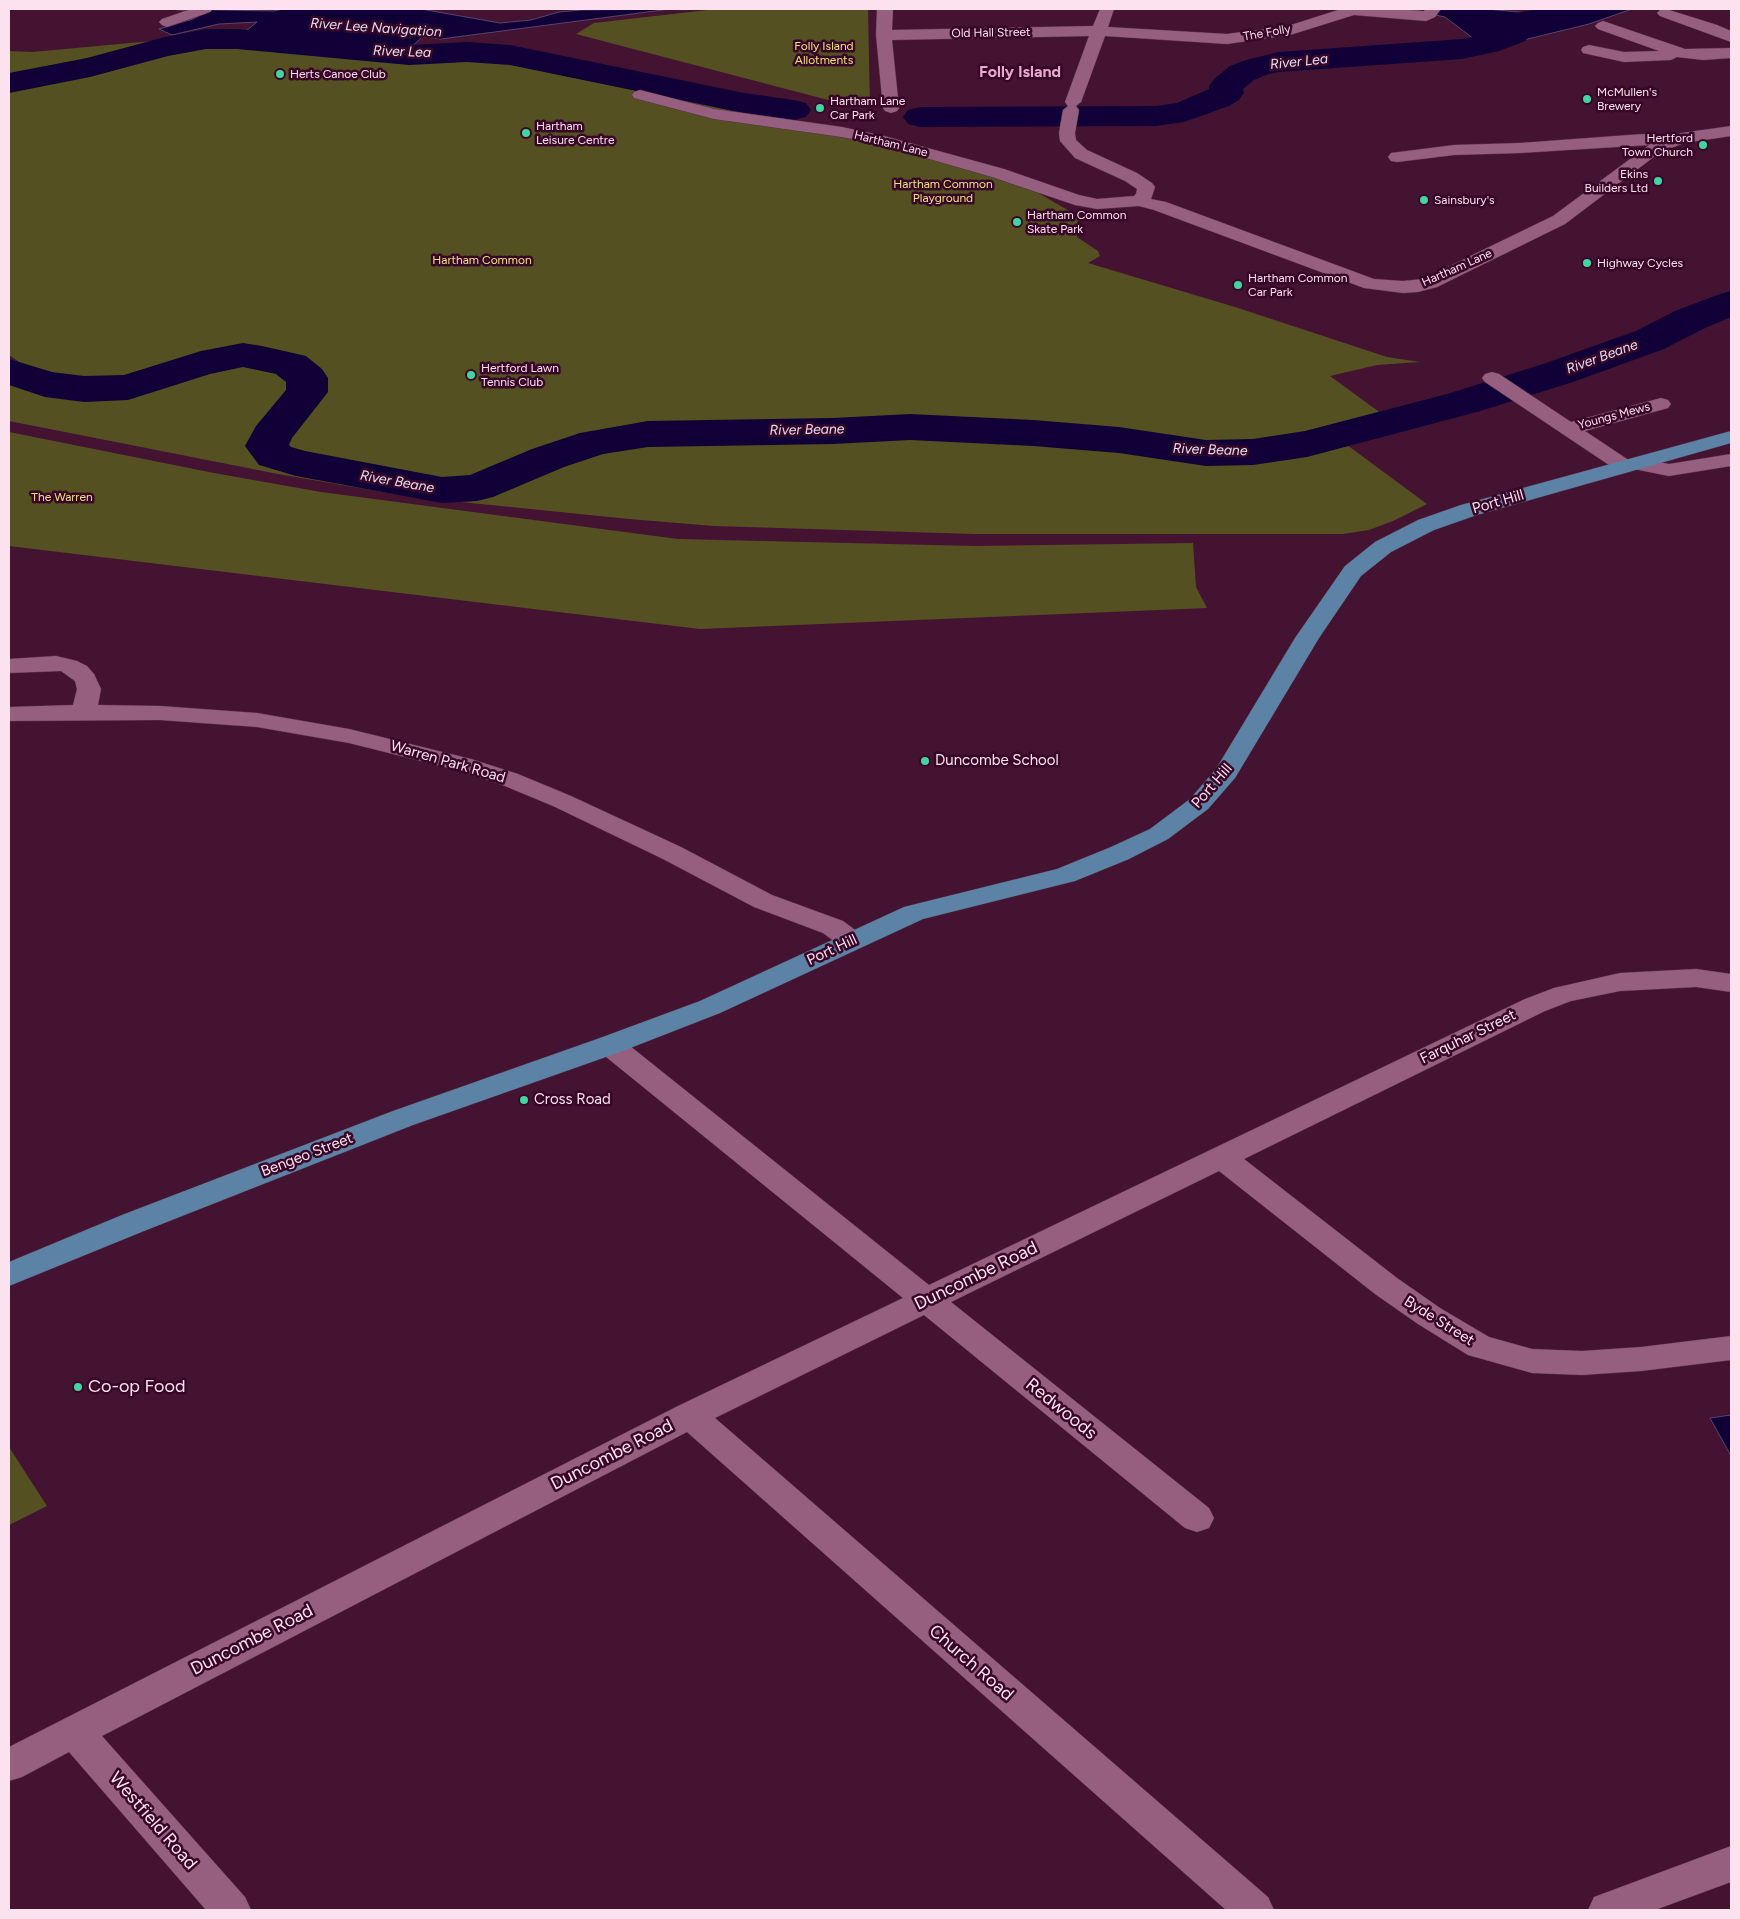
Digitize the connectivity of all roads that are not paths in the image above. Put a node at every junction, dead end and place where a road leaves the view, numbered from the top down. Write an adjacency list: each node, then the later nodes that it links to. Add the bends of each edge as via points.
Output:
1 (885, 9): 9 (street)
2 (1107, 9): 8 (street)
3 (201, 10): 6 (street)
4 (1433, 11): 8 (street, The Folly, via 1426,16 1353,10 1290,30 1227,40)
5 (1665, 13): 10 (street)
6 (167, 22)
7 (1603, 26): 13 (street)
8 (1098, 32): 9 (street, Old Hall Street); 19 (street, via 1070,117 1068,141 1080,154 1146,187 1146,195)
9 (884, 35): 15 (street)
10 (1731, 37)
11 (1589, 50): 13 (street, via 1624,58)
12 (1731, 53): 13 (street)
13 (1682, 54)
14 (640, 95): 19 (street, Hartham Lane, via 714,114 833,130 884,141 998,173 1075,200 1097,204)
15 (891, 108)
16 (1731, 130): 17 (street, Hartham Lane)
17 (1668, 142): 18 (street, Hartham Lane, via 1643,139); 19 (street, Hartham Lane, via 1645,154 1559,220 1418,286 1371,284)
18 (1397, 157)
19 (1139, 201)
20 (1492, 378): 22 (street)
21 (1661, 404): 22 (street, Youngs Mews)
22 (1567, 429): 25 (street)
23 (1731, 437): 25 (main road, Port Hill)
24 (1731, 460): 25 (street, via 1669,470)
25 (1632, 466): 29 (main road, Port Hill, via 1468,510 1426,525 1383,547 1353,571 1307,638 1226,773 1199,804 1159,834 1066,875 914,913)
26 (9, 666): 27 (street, via 56,663 79,671 89,689)
27 (84, 712): 28 (street, Warren Park Road); 29 (street, Warren Park Road, via 170,713 257,720 349,736 462,764 562,800 763,901 833,927)
28 (9, 714)
29 (852, 941): 31 (main road, Port Hill, via 710,1007)
30 (1731, 983): 32 (street, Farquhar Street, via 1696,978 1658,979 1620,982 1564,994 1488,1027)
31 (610, 1045): 33 (main road, Bengeo Street, via 403,1118); 34 (street)
32 (1222, 1158): 34 (street, Duncombe Road); 35 (street, Byde Street, via 1386,1286 1479,1346 1532,1361 1582,1362 1641,1359)
33 (9, 1275)
34 (925, 1301): 36 (street, Duncombe Road); 37 (street, Redwoods)
35 (1731, 1348)
36 (690, 1415): 38 (street, Duncombe Road); 42 (street, Church Road)
37 (1197, 1518)
38 (75, 1732): 39 (street, Duncombe Road); 41 (street, Westfield Road)
39 (9, 1765)
40 (1731, 1864): 43 (street)
41 (231, 1910)
42 (1254, 1910)
43 (1608, 1910)

